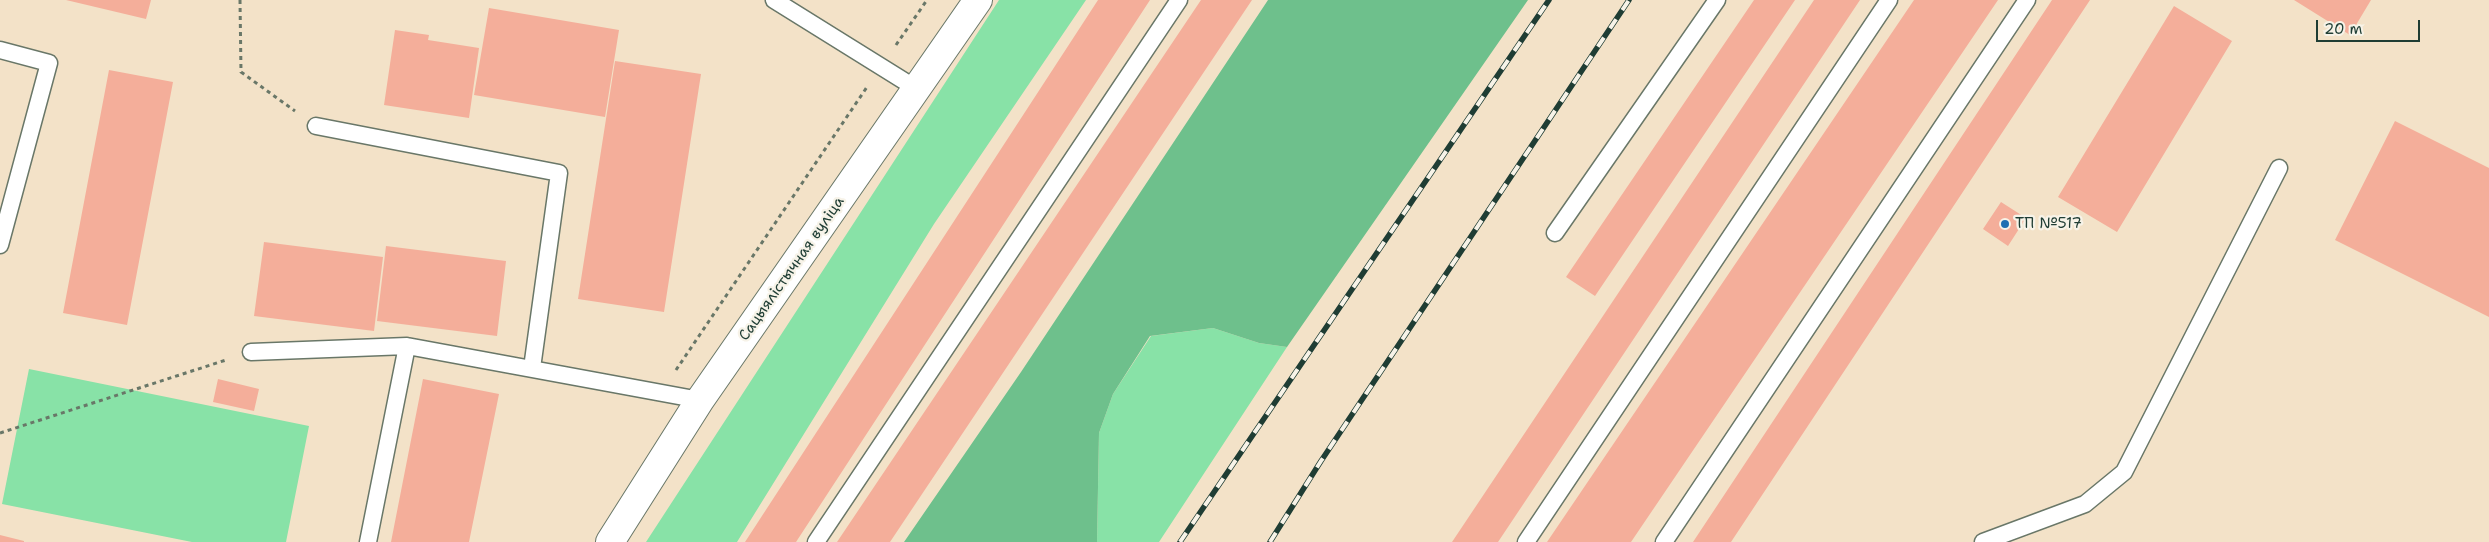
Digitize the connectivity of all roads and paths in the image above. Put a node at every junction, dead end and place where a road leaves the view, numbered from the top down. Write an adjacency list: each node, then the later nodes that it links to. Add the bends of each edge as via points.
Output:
1 (240, 0): 12 (path, via 241,72)
2 (774, 0): 10 (lane)
3 (927, 0): 10 (path)
4 (978, 0): 11 (street, Сацыялістычная вуліца)
5 (1179, 0): 24 (lane)
6 (1716, 0): 14 (lane)
7 (1889, 0): 25 (lane)
8 (2027, 0): 26 (lane)
9 (0, 50): 15 (lane, via 49,63)
10 (881, 67): 11 (lane); 19 (path)
11 (917, 89): 20 (street, Сацыялістычная вуліца)
12 (316, 126): 18 (lane, via 559,173)
13 (2279, 168): 27 (lane, via 2124,472 2085,504)
14 (1554, 233)
15 (0, 245)
16 (408, 346): 17 (lane); 18 (lane); 22 (lane)
17 (251, 352): 21 (path)
18 (532, 368): 19 (lane)
19 (660, 392): 20 (lane)
20 (700, 400): 23 (street, Сацыялістычная вуліца)
21 (0, 433)
22 (368, 542)
23 (610, 542)
24 (816, 542)
25 (1526, 542)
26 (1664, 542)
27 (1983, 542)

